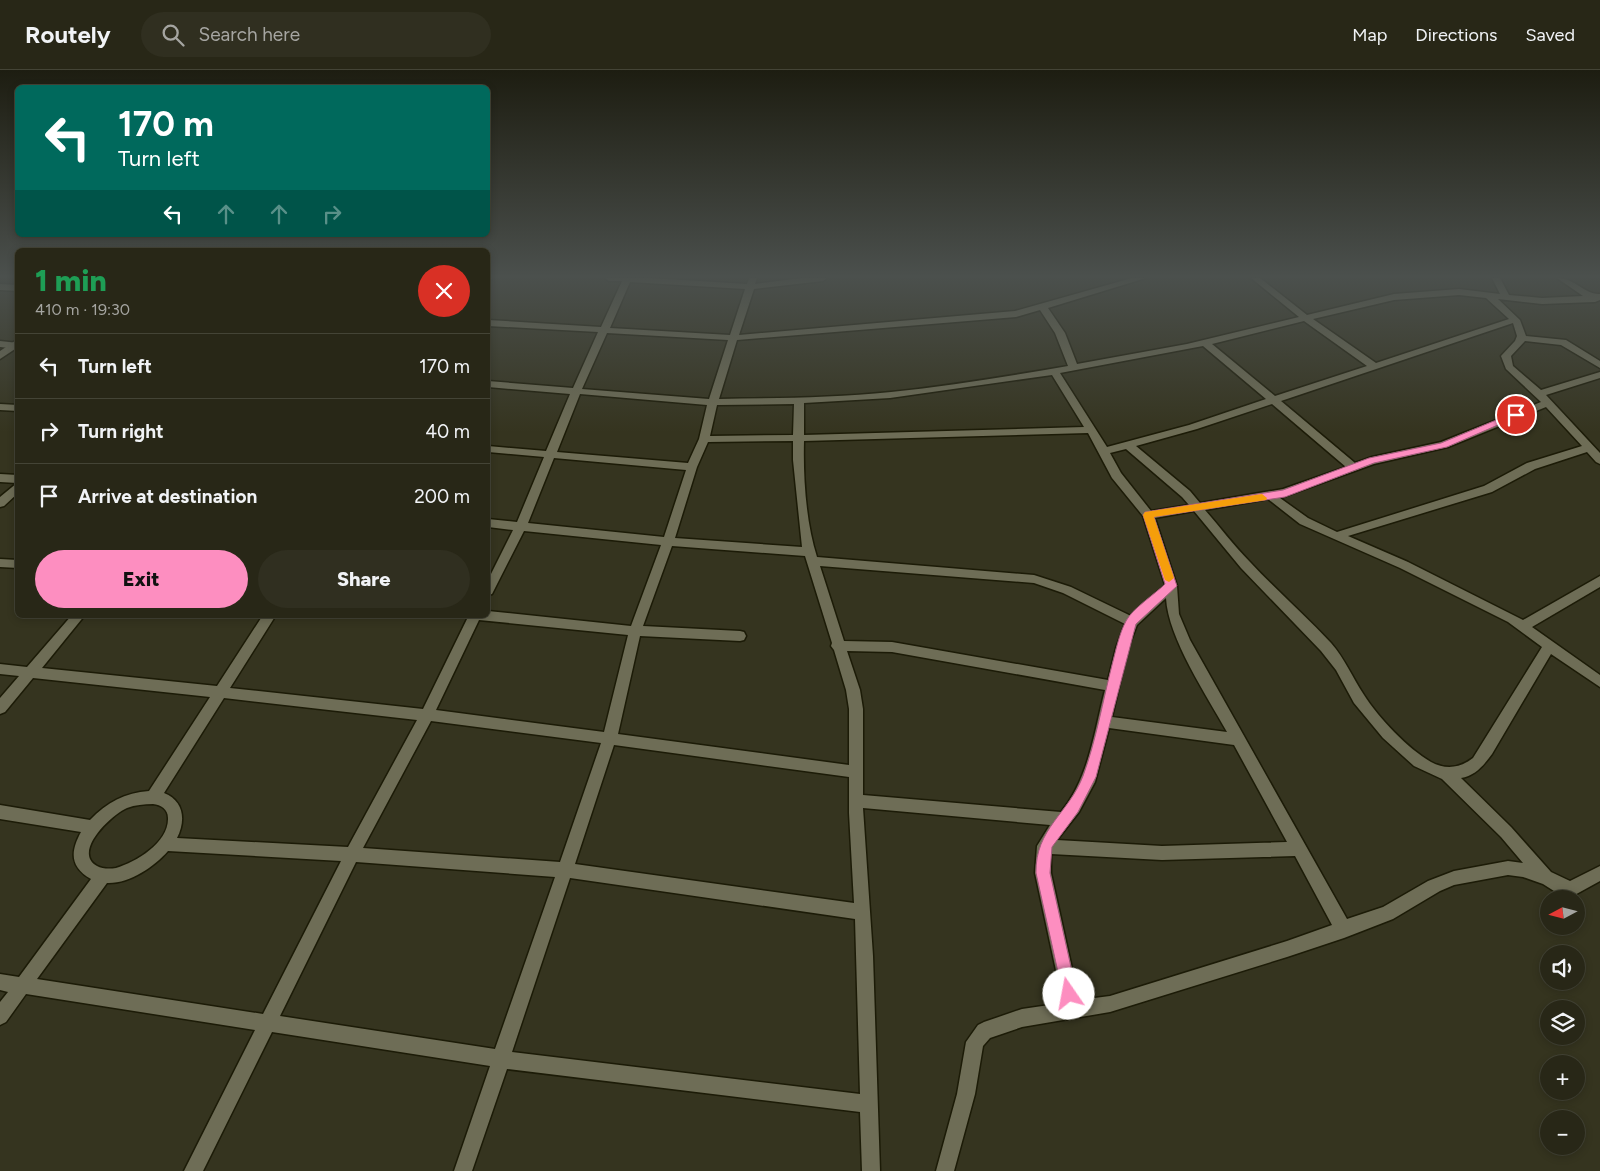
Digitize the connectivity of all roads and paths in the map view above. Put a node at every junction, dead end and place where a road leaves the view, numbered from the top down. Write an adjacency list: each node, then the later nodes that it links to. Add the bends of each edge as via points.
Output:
1 (593, 329): 9 (street)
2 (736, 329): 10 (street)
3 (840, 329): 10 (street)
4 (1058, 329): 19 (street)
5 (1259, 329): 12 (street)
6 (1321, 329): 18 (street)
7 (1485, 329): 18 (street)
8 (1518, 329): 11 (street)
9 (603, 330): 10 (street); 23 (street)
10 (733, 338): 27 (street)
11 (1522, 338): 17 (street, via 1563,342); 24 (street, via 1505,360 1515,374)
12 (1205, 343): 19 (street); 25 (street)
13 (0, 344): 14 (street)
14 (15, 344)
15 (15, 345): 16 (street)
16 (0, 356)
17 (1600, 365)
18 (1374, 366): 25 (street)
19 (1074, 368): 20 (street)
20 (1055, 372): 26 (street, via 890,395); 31 (street)
21 (1600, 375): 24 (street)
22 (490, 384): 23 (street)
23 (576, 391): 27 (street); 38 (street)
24 (1539, 394): 28 (street)
25 (1271, 400): 34 (street); 41 (street)
26 (799, 401): 27 (street); 33 (street)
27 (713, 402): 32 (street)
28 (1548, 403): 35 (street); 41 (street, via 1444,445)
29 (0, 407): 30 (street)
30 (15, 408)
31 (1092, 430): 33 (street); 37 (street)
32 (704, 439): 33 (street); 40 (street)
33 (797, 440): 53 (street, via 804,522)
34 (1128, 445): 37 (street); 47 (street, via 1168,477)
35 (1588, 448): 39 (street); 51 (street, via 1538,464 1488,489)
36 (490, 449): 38 (street)
37 (1104, 451): 48 (street, via 1122,484)
38 (552, 455): 40 (street); 50 (street)
39 (1600, 460)
40 (692, 467): 52 (street)
41 (1353, 467): 45 (street, via 1317,483)
42 (0, 478): 43 (street)
43 (15, 479)
44 (15, 489): 46 (street)
45 (1271, 496): 47 (street); 51 (street, via 1304,521)
46 (0, 503)
47 (1197, 506): 48 (street); 80 (street, via 1245,565 1330,652 1359,700 1388,734 1419,762)
48 (1148, 515): 57 (street)
49 (490, 524): 50 (street)
50 (521, 526): 52 (street); 58 (street)
51 (1336, 536): 64 (street, via 1474,598)
52 (668, 542): 53 (street); 65 (street)
53 (811, 557): 63 (street, via 1034,579 1067,590); 68 (street)
54 (0, 562): 55 (street)
55 (15, 564)
56 (1600, 581): 64 (street)
57 (1171, 586): 63 (street); 78 (street, via 1178,626)
58 (490, 587)
59 (490, 616): 65 (street)
60 (76, 618): 70 (street)
61 (268, 618): 73 (street)
62 (475, 618): 75 (street)
63 (1132, 622): 72 (street)
64 (1522, 626): 67 (street)
65 (636, 631): 66 (street); 77 (street)
66 (740, 636)
67 (1550, 645): 71 (street); 80 (street, via 1478,762 1466,771)
68 (838, 646): 72 (street, via 892,647); 79 (street, via 856,709)
69 (0, 669): 70 (street)
70 (30, 672): 73 (street); 74 (street)
71 (1600, 682)
72 (1114, 686): 76 (street)
73 (221, 691): 75 (street); 81 (street)
74 (0, 708)
75 (427, 714): 77 (street); 89 (street)
76 (1104, 722): 78 (street); 84 (street, via 1083,794)
77 (610, 737): 79 (street); 90 (street)
78 (1240, 740): 88 (street)
79 (857, 772): 82 (street)
80 (1447, 774): 93 (street)
81 (153, 797): 85 (street, via 121,804); 86 (street, via 167,802 174,812 174,827)
82 (856, 801): 84 (street); 94 (street)
83 (0, 812): 85 (street)
84 (1063, 819): 87 (street)
85 (92, 827): 92 (street, via 82,847 83,864 91,872)
86 (166, 844): 89 (street); 92 (street, via 137,868 119,875)
87 (1045, 846): 88 (street, via 1162,853); 98 (street, via 1043,873)
88 (1299, 849): 95 (street)
89 (352, 854): 90 (street); 100 (street)
90 (565, 870): 94 (street); 101 (street)
91 (1600, 873): 93 (street, via 1572,889)
92 (103, 876): 97 (street)
93 (1547, 878): 95 (street, via 1508,868 1454,878 1387,914)
94 (861, 912): 102 (street)
95 (1344, 930): 98 (street, via 1148,993)
96 (0, 982): 97 (street)
97 (21, 985): 99 (street); 100 (street)
98 (1073, 1011): 106 (street, via 1022,1018 984,1031 976,1042)
99 (0, 1016)
100 (266, 1022): 101 (street); 103 (street)
101 (500, 1059): 102 (street); 104 (street)
102 (870, 1104): 105 (street)
103 (193, 1171)
104 (463, 1171)
105 (871, 1171)
106 (945, 1171)

